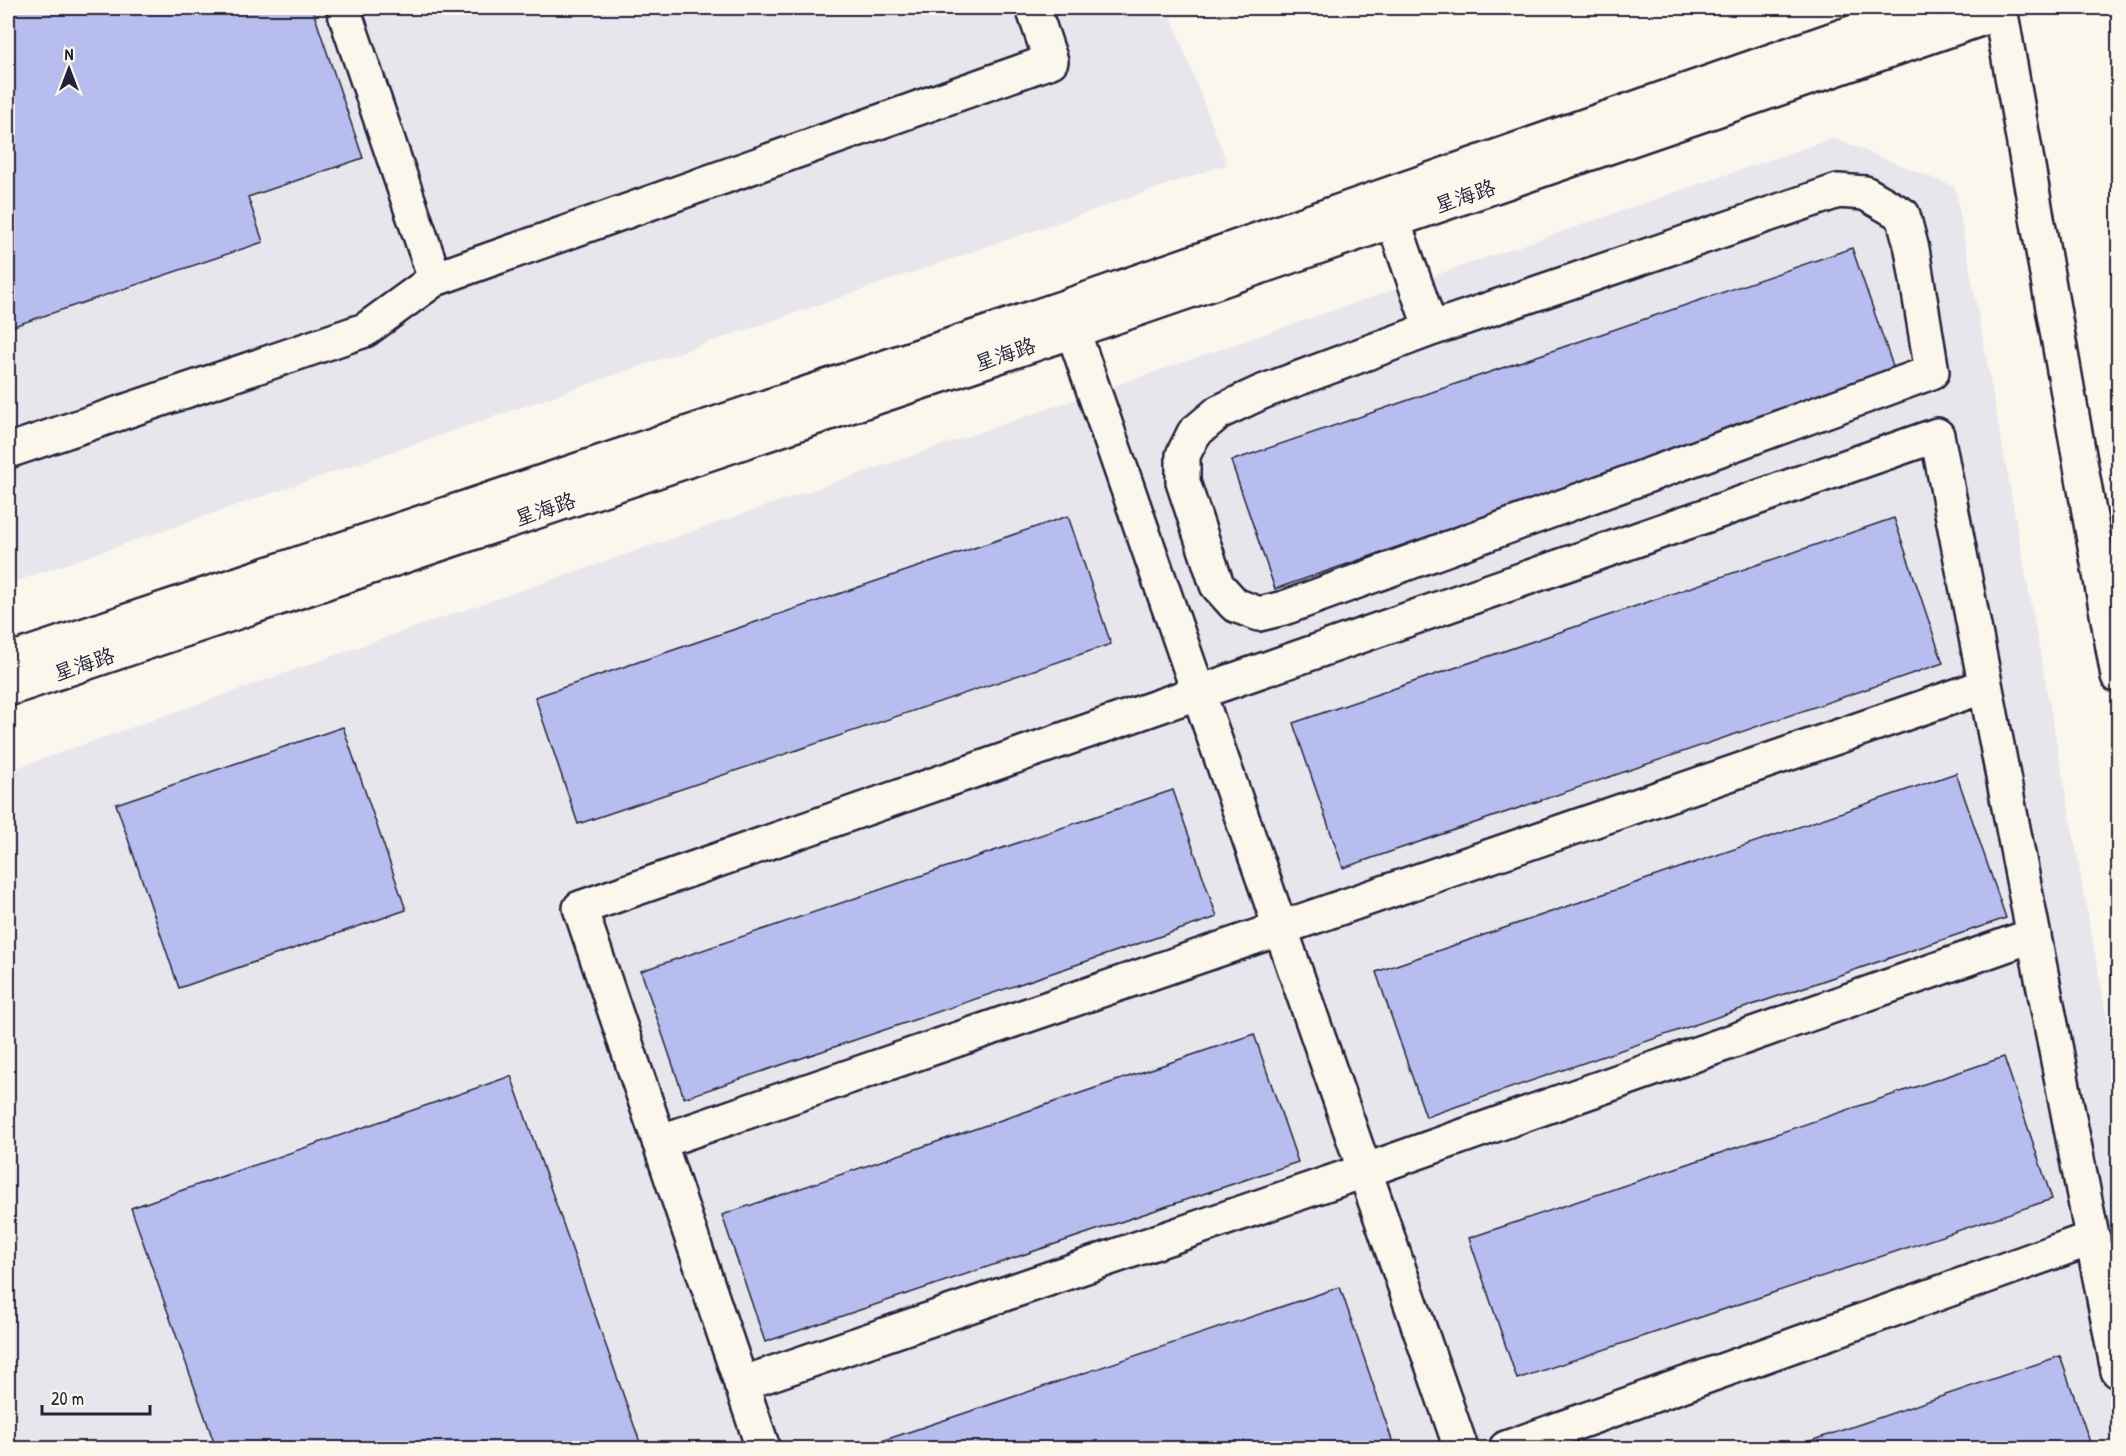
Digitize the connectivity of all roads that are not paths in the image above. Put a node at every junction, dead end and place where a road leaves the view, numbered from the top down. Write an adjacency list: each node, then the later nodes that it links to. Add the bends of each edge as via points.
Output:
1 (343, 8): 6 (street)
2 (1033, 8): 6 (street, via 1052,61)
3 (1923, 8): 5 (street, 星海路)
4 (2001, 10): 5 (street, 星海路); 11 (street)
5 (1389, 208): 7 (street, 星海路); 8 (street)
6 (435, 279): 9 (street, via 365,330)
7 (1069, 319): 10 (street, 星海路); 13 (street, 星海路); 14 (street)
8 (1431, 329): 8 (street, via 1838,191 1865,193 1903,215 1932,372 1284,608 1259,614 1235,605 1217,585 1183,482 1183,455 1194,433 1219,412 1262,392)
9 (8, 451)
10 (8, 661)
11 (2118, 676)
12 (1985, 686): 14 (street, via 1937,435); 15 (street); 16 (street)
13 (8, 689)
14 (1198, 693): 15 (street); 17 (street, via 580,908)
15 (1280, 929): 17 (street); 18 (street)
16 (2034, 935): 18 (street); 19 (street)
17 (659, 1142): 21 (street)
18 (1364, 1171): 21 (street); 23 (street)
19 (2093, 1238): 20 (street); 24 (street)
20 (2118, 1371)
21 (741, 1384): 22 (street)
22 (763, 1449)
23 (1461, 1449)
24 (1506, 1449)

